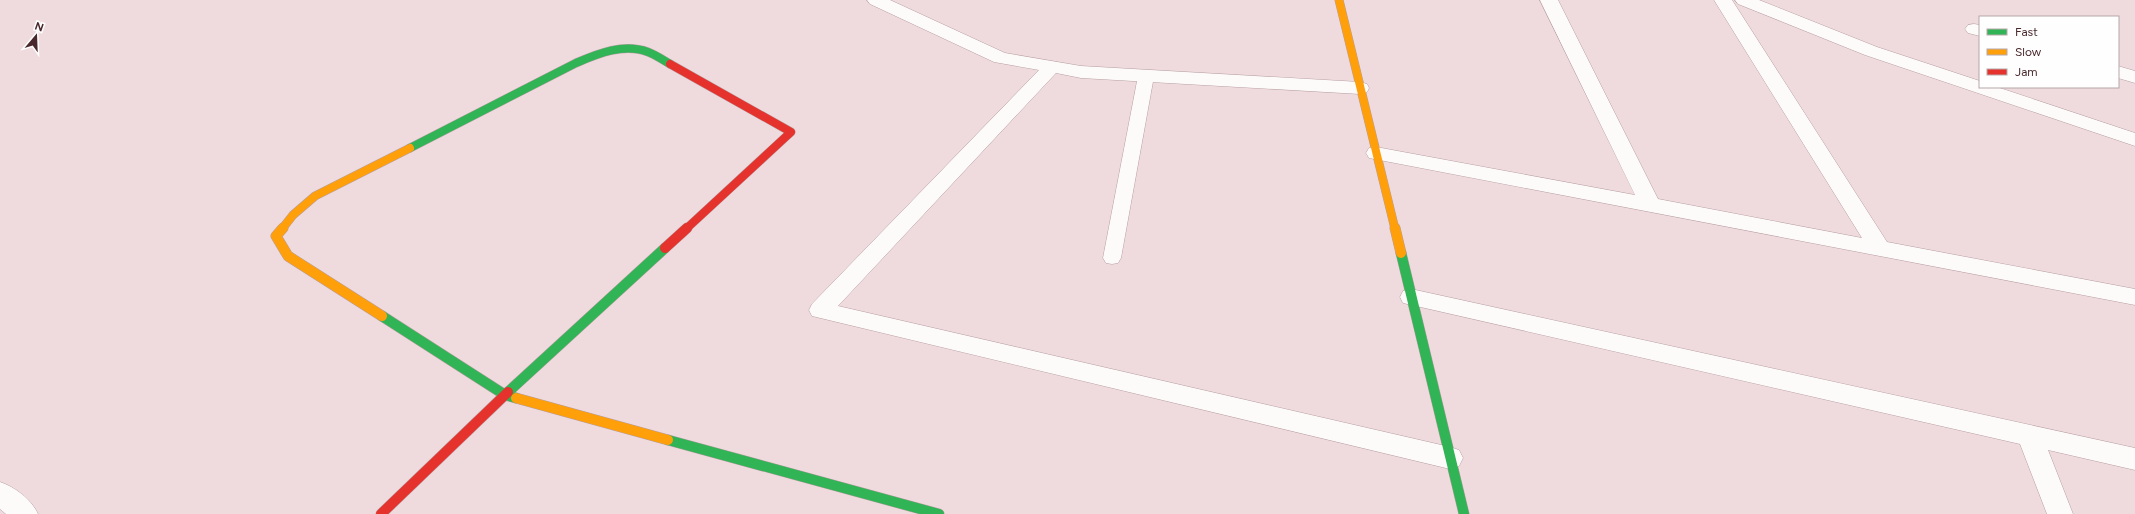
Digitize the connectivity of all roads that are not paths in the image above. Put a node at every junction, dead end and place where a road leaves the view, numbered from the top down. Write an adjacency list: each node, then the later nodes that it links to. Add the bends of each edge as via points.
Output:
1 (876, 0): 7 (street)
2 (914, 0): 7 (street)
3 (1339, 0): 13 (street)
4 (1549, 0): 17 (street)
5 (1723, 0): 18 (street)
6 (1744, 0): 12 (street, via 1871,51)
7 (899, 11): 8 (street, via 1000,58)
8 (1052, 67): 10 (street, via 1081,72); 24 (street, via 820,310)
9 (2119, 72): 11 (street)
10 (1146, 76): 13 (street); 19 (lane)
11 (2135, 77)
12 (1979, 87)
13 (1360, 88): 16 (street)
14 (1981, 88): 15 (street)
15 (2135, 140)
16 (1376, 153): 17 (street); 20 (street)
17 (1650, 205): 18 (street)
18 (1880, 249): 21 (street)
19 (1112, 258)
20 (1411, 296): 23 (street); 24 (street)
21 (2135, 297)
22 (505, 395): 22 (street, via 535,368 791,132 648,52 624,48 605,50 315,196 293,215 276,236 288,256); 28 (street); 29 (street)
23 (2030, 436): 25 (street); 31 (street)
24 (1450, 458): 30 (street)
25 (2135, 459)
26 (0, 493): 27 (street)
27 (25, 514)
28 (381, 514)
29 (939, 514)
30 (1464, 514)
31 (2060, 514)

